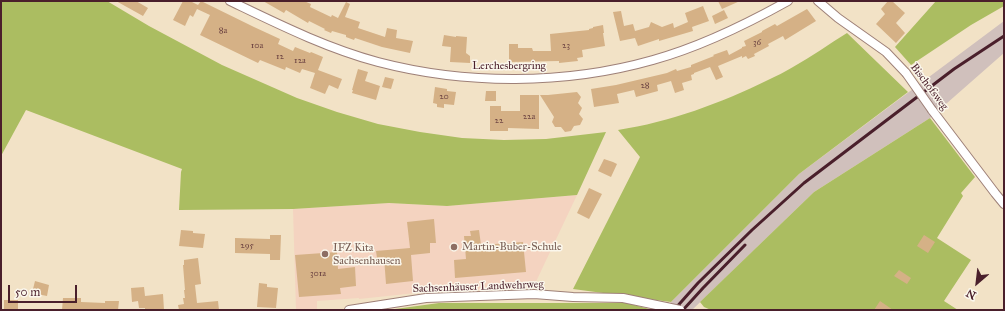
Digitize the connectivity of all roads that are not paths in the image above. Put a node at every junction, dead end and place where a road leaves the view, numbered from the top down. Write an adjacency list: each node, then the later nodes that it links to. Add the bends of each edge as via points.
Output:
1 (230, 1): 2 (street, Lerchesbergring, via 325,44 376,61 465,77 537,79 614,70 653,60 691,48 728,32)
2 (788, 1)
3 (818, 1): 4 (street, Bischofsweg, bridge, via 886,52 906,73)
4 (1004, 204)
5 (349, 310): 6 (street, Sachsenhäuser Landwehrweg, bridge, via 426,298 534,294 623,298)
6 (680, 310)

